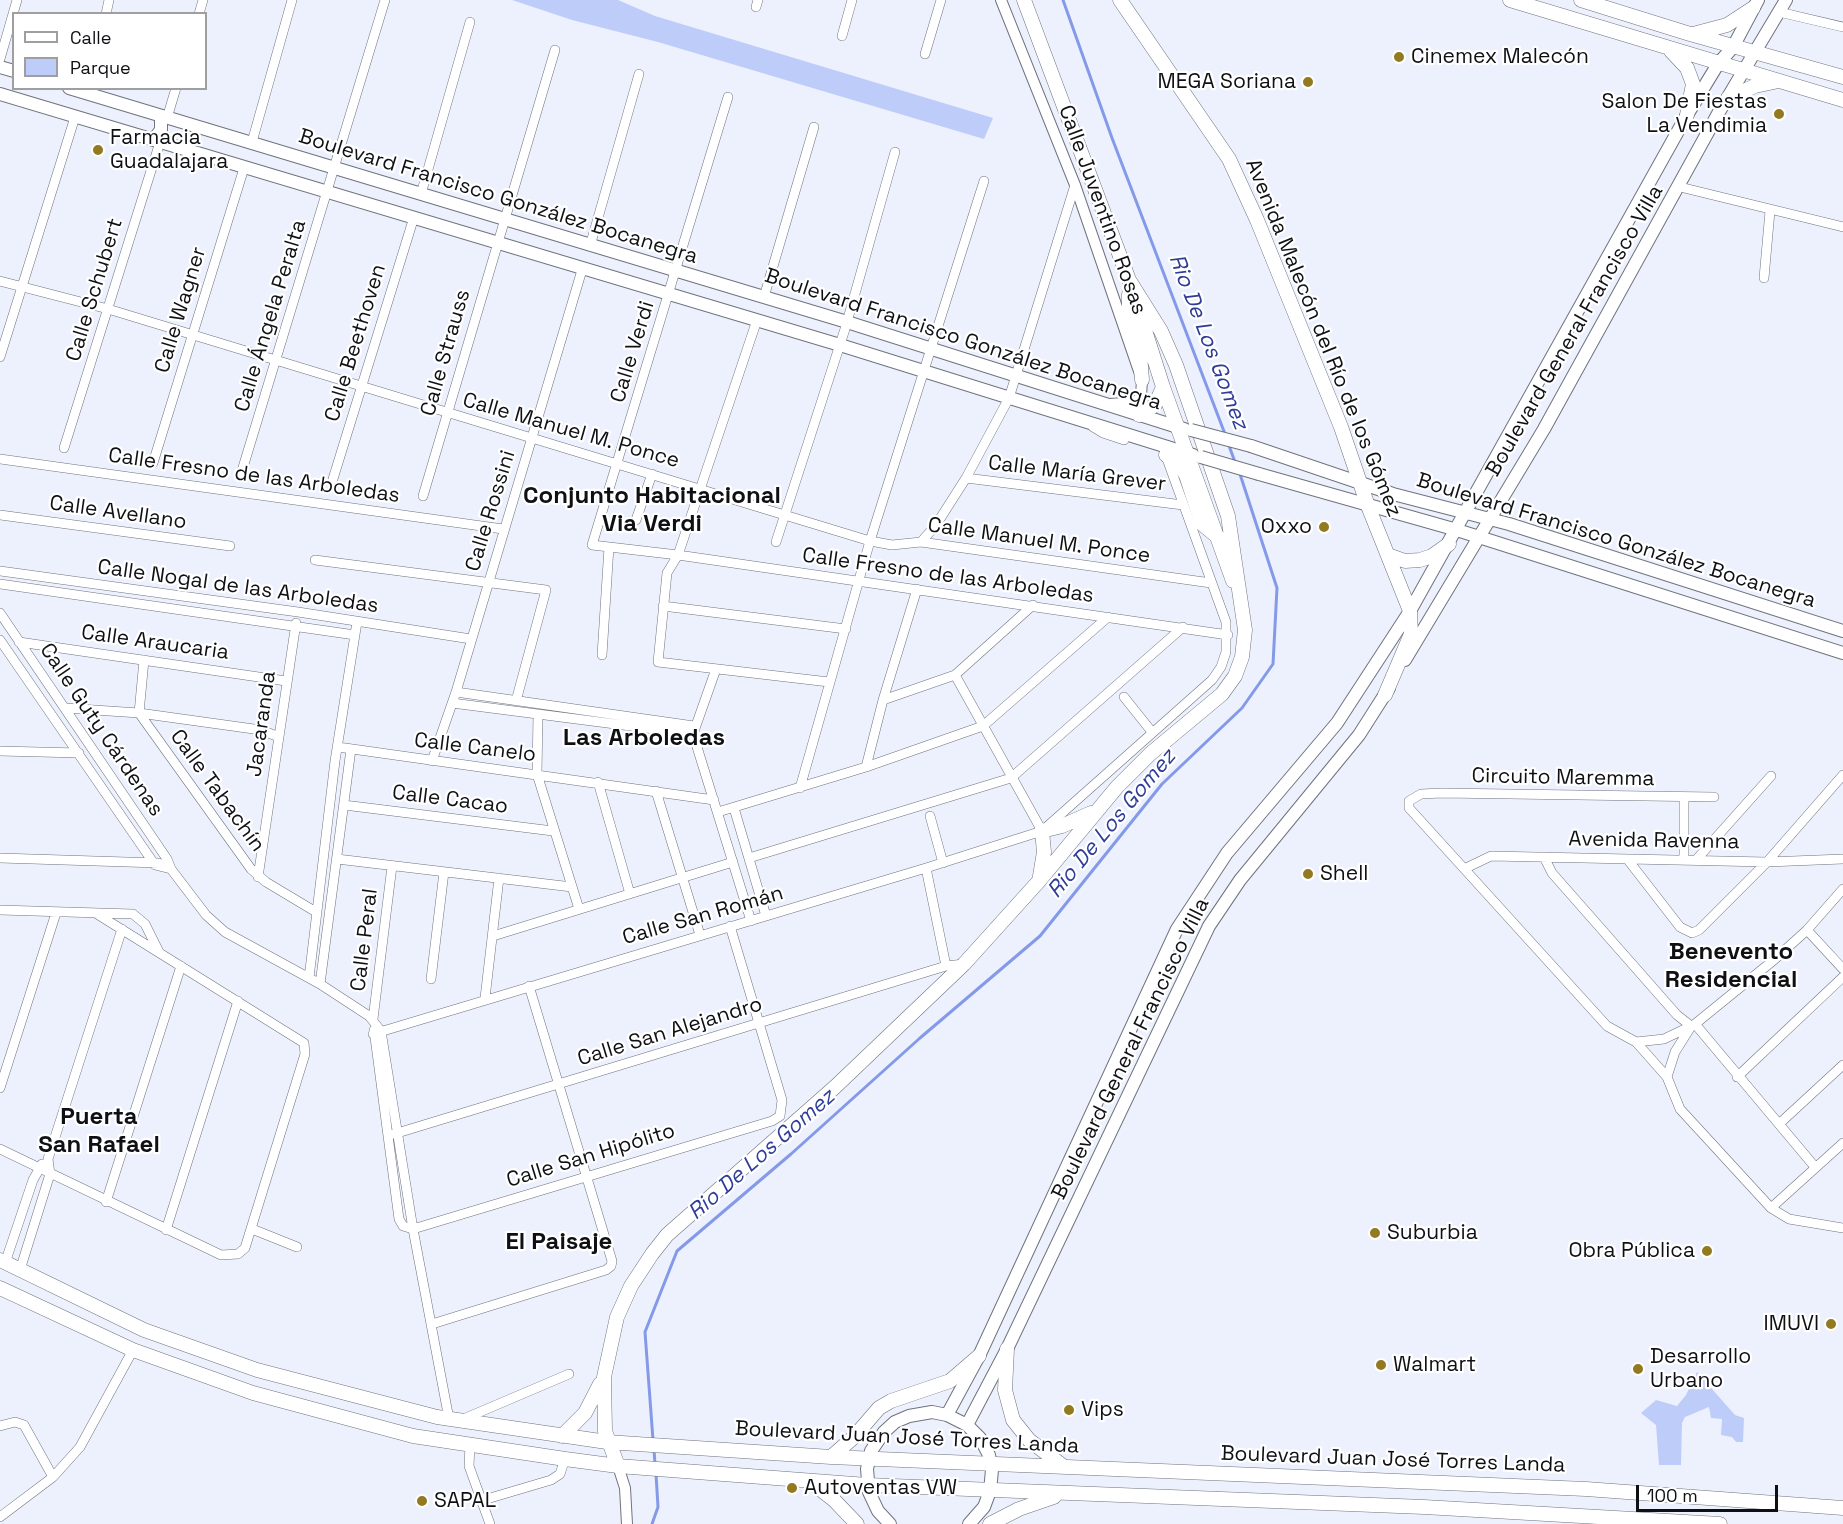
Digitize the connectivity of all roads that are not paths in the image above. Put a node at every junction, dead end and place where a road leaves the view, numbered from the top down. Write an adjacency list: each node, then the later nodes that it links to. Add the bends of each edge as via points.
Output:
1 (292, 0): 40 (street)
2 (386, 0): 43 (street, Calle Ángela Peralta)
3 (852, 0): 17 (street)
4 (941, 0): 22 (street)
5 (1001, 0): 45 (street, Calle Juventino Rosas)
6 (1024, 0): 58 (main road)
7 (1122, 0): 93 (main road, Avenida Malecón del Río de los Gómez, via 1212,131 1243,188)
8 (1510, 0): 18 (main road)
9 (1581, 0): 16 (main road)
10 (1786, 0): 12 (main road, Boulevard General Francisco Villa)
11 (1755, 4): 16 (main road, via 1727,25); 19 (main road, Boulevard General Francisco Villa)
12 (1779, 12): 15 (street); 21 (main road, Boulevard General Francisco Villa)
13 (12, 17): 23 (street)
14 (470, 22): 48 (street)
15 (1843, 27)
16 (1690, 34): 19 (main road)
17 (842, 36)
18 (1665, 47): 24 (main road); 35 (main road, via 1677,56 1690,76 1693,89)
19 (1733, 47): 21 (main road); 24 (main road, Boulevard General Francisco Villa)
20 (555, 50): 51 (street, Calle Strauss)
21 (1757, 53): 25 (main road, Boulevard General Francisco Villa); 27 (main road)
22 (925, 54)
23 (0, 59)
24 (1718, 64): 25 (main road); 35 (main road, Boulevard General Francisco Villa)
25 (1744, 72): 28 (main road); 33 (main road, Boulevard General Francisco Villa)
26 (639, 74): 54 (street)
27 (1843, 77)
28 (1777, 81): 33 (main road); 34 (main road)
29 (175, 90): 37 (street)
30 (83, 91): 37 (main road, Boulevard Francisco González Bocanegra)
31 (0, 94): 36 (main road, Boulevard Francisco González Bocanegra)
32 (728, 97): 56 (street, Calle Verdi)
33 (1728, 98): 46 (main road, Boulevard General Francisco Villa)
34 (1843, 100)
35 (1687, 116): 100 (main road, Boulevard General Francisco Villa, via 1484,477)
36 (75, 117): 39 (main road, Boulevard Francisco González Bocanegra); 60 (street)
37 (164, 117): 39 (main road); 40 (main road, Boulevard Francisco González Bocanegra)
38 (814, 127): 62 (street)
39 (156, 141): 42 (main road, Boulevard Francisco González Bocanegra); 63 (street, Calle Schubert)
40 (252, 142): 43 (main road, Boulevard Francisco González Bocanegra)
41 (895, 152): 65 (street)
42 (244, 168): 47 (main road, Boulevard Francisco González Bocanegra); 66 (street, Calle Wagner)
43 (334, 168): 47 (street, Calle Ángela Peralta); 48 (main road, Boulevard Francisco González Bocanegra)
44 (984, 181): 68 (street)
45 (1075, 185): 72 (street); 73 (street, Calle Juventino Rosas)
46 (1680, 187): 49 (street); 96 (main road, Boulevard General Francisco Villa)
47 (327, 190): 50 (main road, Boulevard Francisco González Bocanegra); 70 (street, Calle Ángela Peralta)
48 (421, 194): 51 (main road, Boulevard Francisco González Bocanegra)
49 (1770, 211): 52 (street); 57 (street)
50 (414, 217): 53 (main road, Boulevard Francisco González Bocanegra); 74 (street, Calle Beethoven)
51 (505, 219): 53 (street, Calle Strauss); 54 (main road, Boulevard Francisco González Bocanegra)
52 (1843, 227)
53 (498, 243): 55 (main road, Boulevard Francisco González Bocanegra); 78 (street, Calle Strauss)
54 (590, 246): 56 (main road, Boulevard Francisco González Bocanegra)
55 (582, 270): 61 (main road, Boulevard Francisco González Bocanegra); 82 (street, Calle Rossini)
56 (675, 272): 61 (street, Calle Verdi); 62 (main road, Boulevard Francisco González Bocanegra)
57 (1764, 278)
58 (1129, 280): 73 (main road, via 1129,312 1142,363); 75 (main road); 130 (main road, via 1169,346 1194,415 1228,516)
59 (0, 281): 60 (street, Calle Manuel M. Ponce)
60 (22, 286): 63 (street, Calle Manuel M. Ponce); 69 (street)
61 (669, 296): 64 (main road, Boulevard Francisco González Bocanegra); 88 (street, Calle Verdi)
62 (764, 297): 65 (main road, Boulevard Francisco González Bocanegra)
63 (108, 309): 66 (street, Calle Manuel M. Ponce); 83 (street, Calle Schubert)
64 (757, 320): 67 (main road, Boulevard Francisco González Bocanegra); 94 (street)
65 (847, 322): 67 (street); 68 (main road, Boulevard Francisco González Bocanegra)
66 (191, 335): 70 (street, Calle Manuel M. Ponce); 87 (street, Calle Wagner)
67 (840, 345): 71 (main road, Boulevard Francisco González Bocanegra); 99 (street)
68 (930, 348): 71 (street); 72 (main road, Boulevard Francisco González Bocanegra)
69 (0, 357)
70 (276, 361): 74 (street, Calle Manuel M. Ponce); 89 (street, Calle Ángela Peralta)
71 (922, 371): 76 (main road, Boulevard Francisco González Bocanegra); 109 (street)
72 (1015, 375): 76 (street); 77 (main road, Boulevard Francisco González Bocanegra)
73 (1142, 380): 77 (street, via 1141,396 1136,402)
74 (360, 386): 78 (street, Calle Manuel M. Ponce); 92 (street, Calle Beethoven)
75 (1163, 387): 79 (main road, via 1155,405); 81 (main road)
76 (1009, 398): 80 (main road, Boulevard Francisco González Bocanegra); 91 (street)
77 (1101, 404): 79 (main road, Boulevard Francisco González Bocanegra)
78 (447, 414): 82 (street, Calle Manuel M. Ponce); 95 (street, Calle Strauss)
79 (1139, 415): 81 (main road, Boulevard Francisco González Bocanegra)
80 (1090, 422): 84 (street, Boulevard Francisco González Bocanegra, via 1103,434); 85 (main road, Boulevard Francisco González Bocanegra)
81 (1185, 429): 85 (main road); 93 (main road, Boulevard Francisco González Bocanegra, bridge, via 1251,446)
82 (531, 439): 88 (street, Calle Manuel M. Ponce); 105 (street, Calle Rossini)
83 (64, 448)
84 (1166, 455): 97 (street); 108 (main road, via 1186,475 1202,524)
85 (1194, 455): 98 (main road, Boulevard Francisco González Bocanegra, bridge); 108 (main road)
86 (0, 459): 105 (street, Calle Fresno de las Arboledas)
87 (153, 463)
88 (618, 464): 90 (street, Calle Manuel M. Ponce); 113 (street, Calle Verdi)
89 (241, 474)
90 (652, 474): 94 (street, Calle Manuel M. Ponce); 103 (street)
91 (966, 478): 97 (street, Calle María Grever); 111 (street)
92 (333, 479)
93 (1360, 483): 98 (main road, Avenida Malecón del Río de los Gómez); 100 (main road, Boulevard Francisco González Bocanegra)
94 (701, 488): 99 (street, Calle Manuel M. Ponce); 116 (street)
95 (423, 496)
96 (1501, 498): 102 (main road, Boulevard General Francisco Villa); 104 (main road)
97 (1183, 505): 122 (street)
98 (1368, 506): 106 (main road, Boulevard Francisco González Bocanegra); 117 (main road, Avenida Malecón del Río de los Gómez)
99 (786, 513): 109 (street, Calle Manuel M. Ponce); 110 (street)
100 (1467, 514): 102 (main road, Boulevard Francisco González Bocanegra); 106 (main road, Boulevard General Francisco Villa)
101 (0, 515): 114 (street, Calle Avellano)
102 (1488, 519): 104 (main road, Boulevard Francisco González Bocanegra); 107 (main road, Boulevard General Francisco Villa)
103 (636, 520)
104 (1509, 524): 136 (main road, Boulevard Francisco González Bocanegra)
105 (503, 529): 120 (street, Calle Rossini)
106 (1457, 530): 107 (main road, Boulevard Francisco González Bocanegra); 112 (main road, Boulevard General Francisco Villa)
107 (1477, 537): 142 (main road, Boulevard Francisco González Bocanegra); 150 (main road, Boulevard General Francisco Villa)
108 (1219, 538): 130 (main road)
109 (870, 541): 111 (street, Calle Manuel M. Ponce, via 892,545); 121 (street)
110 (776, 542)
111 (921, 542): 122 (street, Calle Manuel M. Ponce)
112 (1449, 544): 117 (main road, via 1432,556 1412,561); 127 (main road, Boulevard General Francisco Villa)
113 (592, 545): 115 (street, Calle Fresno de las Arboledas)
114 (230, 546)
115 (609, 547): 116 (street, Calle Fresno de las Arboledas); 143 (street)
116 (678, 555): 121 (street, Calle Fresno de las Arboledas); 126 (street, via 667,573)
117 (1388, 555): 127 (main road, Avenida Malecón del Río de los Gómez)
118 (315, 560): 120 (street)
119 (0, 572): 128 (street, Calle Nogal de las Arboledas)
120 (489, 582): 139 (street, Calle Rossini); 153 (street, via 546,590)
121 (858, 582): 124 (street, Calle Fresno de las Arboledas); 135 (street)
122 (1211, 583): 138 (street)
123 (0, 584): 133 (street, Calle Nogal de las Arboledas)
124 (917, 590): 125 (street, Calle Fresno de las Arboledas); 152 (street)
125 (1033, 605): 131 (street, Calle Fresno de las Arboledas); 146 (street)
126 (663, 606): 135 (street); 145 (street, via 658,662)
127 (1410, 611): 150 (main road, via 1408,643); 266 (main road, Boulevard General Francisco Villa, via 1337,723 1227,853 1177,929)
128 (298, 612): 132 (street, Calle Nogal de las Arboledas); 133 (street, Jacaranda)
129 (0, 613): 141 (street, Calle Guty Cárdenas)
130 (1243, 614): 180 (main road, via 1242,657 1222,694 1150,754)
131 (1108, 617): 134 (street, Calle Fresno de las Arboledas); 158 (street)
132 (357, 622): 137 (street); 139 (street, Calle Nogal de las Arboledas)
133 (295, 627): 137 (street, Calle Nogal de las Arboledas); 147 (street, Jacaranda)
134 (1183, 627): 138 (street, Calle Fresno de las Arboledas); 171 (street)
135 (846, 629): 148 (street)
136 (1843, 631)
137 (355, 635): 162 (street)
138 (1228, 635): 160 (street, via 1221,667 1212,680)
139 (471, 639): 149 (street, Calle Rossini)
140 (0, 640): 165 (street, Calle Guty Cárdenas)
141 (19, 642): 144 (street, Calle Araucaria); 155 (street, Calle Guty Cárdenas)
142 (1843, 653)
143 (602, 656)
144 (144, 660): 147 (street, Calle Araucaria); 156 (street)
145 (716, 669): 148 (street); 159 (street)
146 (955, 675): 152 (street); 158 (street)
147 (286, 681): 161 (street, Jacaranda)
148 (829, 682): 173 (street)
149 (456, 692): 153 (street); 154 (street, Calle Rossini)
150 (1384, 695): 264 (main road, Boulevard General Francisco Villa, via 1359,735 1240,880 1209,926)
151 (1124, 696): 160 (street)
152 (883, 700): 167 (street)
153 (516, 701): 159 (street)
154 (452, 703): 157 (street); 166 (street, Calle Rossini)
155 (65, 708): 156 (street); 188 (street, Calle Guty Cárdenas)
156 (139, 713): 161 (street, via 261,730); 203 (street, Calle Tabachín)
157 (538, 714): 159 (street); 168 (street)
158 (983, 726): 167 (street); 171 (street)
159 (693, 730): 177 (street)
160 (1152, 732): 184 (street)
161 (279, 737): 203 (street, Jacaranda)
162 (338, 747): 163 (street, Calle Canelo); 213 (street)
163 (351, 749): 166 (street, Calle Canelo); 178 (street)
164 (0, 751): 165 (street)
165 (79, 753): 197 (street, Calle Guty Cárdenas)
166 (432, 761): 168 (street, Calle Canelo)
167 (866, 767): 173 (street)
168 (537, 774): 172 (street, Calle Canelo); 183 (street)
169 (1843, 775): 195 (street)
170 (1771, 776): 193 (street)
171 (1011, 778): 184 (street); 187 (street)
172 (598, 783): 174 (street, Calle Canelo); 209 (street)
173 (800, 788): 179 (street)
174 (656, 791): 177 (street, Calle Canelo); 205 (street)
175 (1714, 797): 176 (street, Circuito Maremma)
176 (1684, 798): 192 (street, Circuito Maremma); 200 (street, Circuito Maremma, via 1442,793 1421,794 1409,801 1409,808)
177 (714, 800): 181 (street)
178 (344, 805): 183 (street, Calle Cacao); 189 (street)
179 (734, 808): 181 (street); 187 (street)
180 (1096, 810): 184 (main road); 206 (main road)
181 (718, 812): 194 (street)
182 (930, 816): 196 (street)
183 (553, 831): 207 (street)
184 (1042, 831): 196 (street, Calle San Román); 206 (main road)
185 (1544, 857): 191 (street, Avenida Ravenna); 200 (street, Avenida Ravenna, via 1491,856); 235 (street, via 1552,873 1677,1015)
186 (0, 858): 197 (street)
187 (749, 858): 215 (street)
188 (167, 859): 197 (street); 201 (street, Calle Guty Cárdenas)
189 (337, 859): 198 (street); 230 (street)
190 (1843, 859): 195 (street, Avenida Ravenna)
191 (1628, 860): 192 (street, Avenida Ravenna); 195 (street, via 1680,927 1692,933 1704,927)
192 (1684, 860): 193 (street, Avenida Ravenna)
193 (1696, 860): 195 (street, Avenida Ravenna)
194 (733, 862): 205 (street); 216 (street)
195 (1767, 862)
196 (943, 863): 199 (street, Calle San Román)
197 (155, 864): 201 (street)
198 (392, 866): 202 (street); 236 (street, Calle Peral)
199 (926, 868): 215 (street, Calle San Román); 225 (street)
200 (1466, 868): 237 (street, via 1607,1026)
201 (171, 869): 228 (street, Calle Guty Cárdenas, via 215,924)
202 (444, 872): 204 (street); 229 (street)
203 (258, 877): 213 (street, Calle Tabachín)
204 (499, 878): 207 (street); 221 (street)
205 (682, 878): 209 (street); 220 (street)
206 (1039, 881): 223 (main road)
207 (572, 887): 210 (street)
208 (1843, 889): 219 (street)
209 (630, 894): 210 (street)
210 (579, 909): 221 (street)
211 (0, 910): 212 (street)
212 (56, 912): 214 (street); 242 (street)
213 (316, 912): 228 (street)
214 (97, 914): 218 (street); 222 (street, via 123,912 140,918)
215 (766, 916): 216 (street, Calle San Román)
216 (751, 921): 217 (street, Calle San Román)
217 (730, 926): 220 (street, Calle San Román); 234 (street)
218 (122, 929): 222 (street); 248 (street)
219 (1807, 930): 226 (street); 235 (street)
220 (700, 935): 231 (street, Calle San Román)
221 (493, 936): 232 (street)
222 (160, 954): 224 (street)
223 (964, 964): 225 (street, Calle San Alejandro); 268 (main road, via 835,1087 668,1235 641,1269 623,1301)
224 (181, 966): 233 (street); 253 (street)
225 (946, 966): 234 (street, Calle San Alejandro)
226 (1843, 969)
227 (1843, 977): 240 (street)
228 (309, 978): 230 (street, Calle Guty Cárdenas)
229 (431, 979)
230 (321, 984): 236 (street, Calle Guty Cárdenas)
231 (529, 986): 232 (street, Calle San Román); 241 (street)
232 (485, 998): 236 (street, Calle San Román)
233 (238, 1001): 256 (street, via 301,1039 306,1046); 258 (street)
234 (760, 1023): 241 (street, Calle San Alejandro); 252 (street, Calle San Hipólito, via 782,1100 780,1116)
235 (1693, 1025): 237 (street, via 1664,1039); 239 (street, via 1675,1052); 240 (street)
236 (375, 1027): 244 (street); 245 (street)
237 (1636, 1042): 239 (street)
238 (1843, 1065): 243 (street)
239 (1667, 1077): 254 (street, via 1680,1108)
240 (1737, 1077): 243 (street)
241 (559, 1084): 244 (street, Calle San Alejandro); 252 (street)
242 (0, 1088)
243 (1779, 1124): 249 (street)
244 (399, 1132): 245 (street, Calle San Alejandro); 257 (street)
245 (387, 1136): 257 (street, via 399,1219 403,1226)
246 (1843, 1143): 249 (street)
247 (0, 1149): 250 (street)
248 (48, 1159): 250 (street); 251 (street)
249 (1815, 1167): 254 (street)
250 (38, 1168): 251 (street); 260 (street)
251 (50, 1174): 253 (street); 261 (street)
252 (587, 1175): 257 (street, Calle San Hipólito); 263 (street, via 612,1261 606,1270)
253 (106, 1202): 258 (street)
254 (1772, 1208): 255 (street, via 1789,1219)
255 (1843, 1228)
256 (252, 1229): 258 (street, via 245,1248 231,1255 221,1255); 259 (street)
257 (413, 1229): 263 (street)
258 (166, 1230)
259 (297, 1247)
260 (2, 1262): 261 (main road, Boulevard Juan José Torres Landa)
261 (20, 1270): 270 (main road, Boulevard Juan José Torres Landa, via 199,1352 292,1380)
262 (0, 1287): 265 (main road)
263 (432, 1324): 270 (street)
264 (1007, 1349): 271 (main road, Boulevard General Francisco Villa); 281 (main road, via 1005,1390 1013,1420 1029,1440)
265 (133, 1350): 275 (main road, via 264,1396 394,1432); 282 (street, via 80,1447)
266 (978, 1356): 269 (main road, Boulevard General Francisco Villa); 276 (main road, via 950,1381 879,1408)
267 (569, 1374): 270 (street)
268 (604, 1377): 273 (main road, via 585,1413); 274 (main road, via 603,1411)
269 (947, 1415): 271 (main road); 277 (main road, via 924,1413 902,1418 884,1432)
270 (454, 1420): 273 (main road, Boulevard Juan José Torres Landa)
271 (967, 1425): 279 (main road, via 980,1438)
272 (0, 1426): 282 (street, via 15,1422 24,1425)
273 (562, 1436): 274 (main road, Boulevard Juan José Torres Landa)
274 (608, 1442): 276 (main road, Boulevard Juan José Torres Landa); 280 (main road)
275 (470, 1445): 278 (main road); 287 (street, via 469,1466)
276 (831, 1457): 277 (main road, Boulevard Juan José Torres Landa)
277 (868, 1458): 279 (main road, Boulevard Juan José Torres Landa); 284 (main road)
278 (565, 1460): 280 (main road); 287 (street, via 561,1474 551,1480)
279 (991, 1464): 281 (main road, Boulevard Juan José Torres Landa); 285 (main road)
280 (618, 1466): 283 (main road); 292 (street, via 626,1488)
281 (1063, 1466): 288 (main road, Boulevard Juan José Torres Landa, via 1598,1490)
282 (53, 1477): 290 (street)
283 (809, 1481): 284 (main road); 293 (main road)
284 (867, 1485): 285 (main road); 289 (main road)
285 (990, 1491): 286 (main road); 296 (main road, via 984,1507)
286 (1067, 1494): 297 (main road, via 1019,1509); 298 (main road)
287 (480, 1501): 291 (street)
288 (1843, 1508)
289 (878, 1511): 294 (main road); 295 (main road)
290 (0, 1517)
291 (490, 1524)
292 (627, 1524)
293 (857, 1524)
294 (884, 1524)
295 (890, 1524)
296 (969, 1524)
297 (990, 1524)
298 (1720, 1524)

